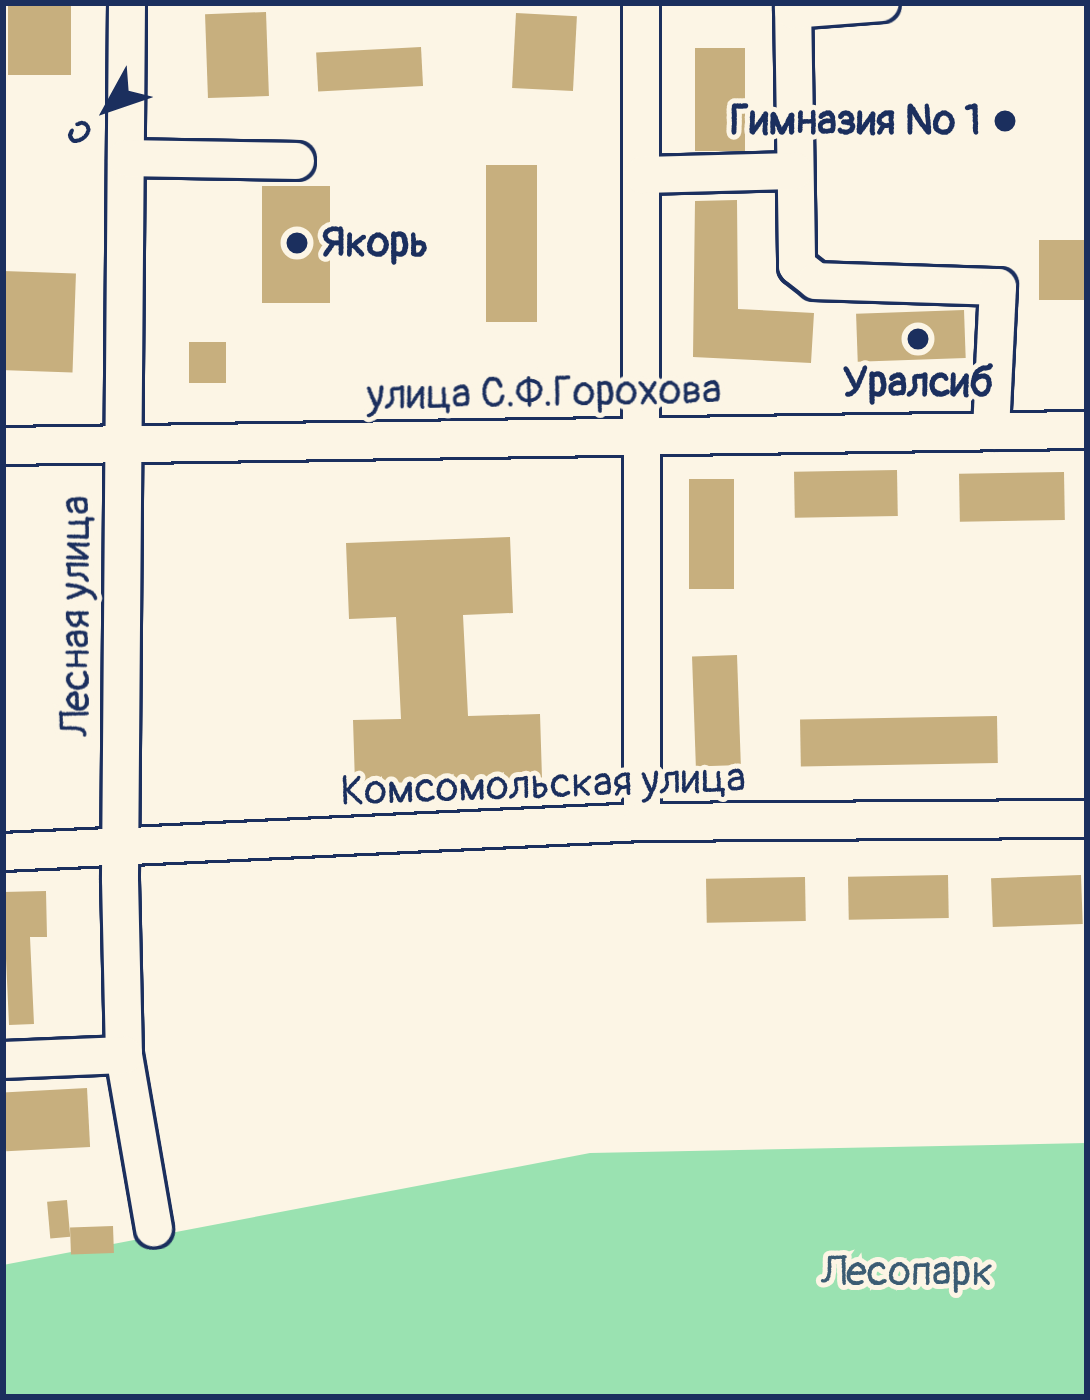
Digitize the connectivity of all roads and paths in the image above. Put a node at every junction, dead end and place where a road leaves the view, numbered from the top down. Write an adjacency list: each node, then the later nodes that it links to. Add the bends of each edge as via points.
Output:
1 (127, 3): 5 (street, Лесная улица)
2 (641, 3): 8 (street)
3 (881, 3): 4 (street)
4 (794, 6): 7 (street)
5 (125, 158): 6 (street); 12 (street, Лесная улица)
6 (296, 161)
7 (794, 171): 8 (street); 10 (street, via 795,259 807,279 1002,291)
8 (643, 176): 11 (street)
9 (1087, 430): 10 (street, улица С.Ф.Горохова)
10 (991, 431): 11 (street, улица С.Ф.Горохова)
11 (645, 436): 12 (street, улица С.Ф.Горохова); 15 (street)
12 (122, 445): 13 (street, улица С.Ф.Горохова); 16 (street, Лесная улица)
13 (3, 446)
14 (1087, 819): 15 (street, Комсомольская улица)
15 (642, 823): 16 (street, Комсомольская улица)
16 (119, 849): 17 (street, Комсомольская улица); 18 (street, Лесная улица)
17 (3, 852)
18 (124, 1055): 19 (street); 20 (street, Лесная улица)
19 (3, 1060)
20 (154, 1228)

